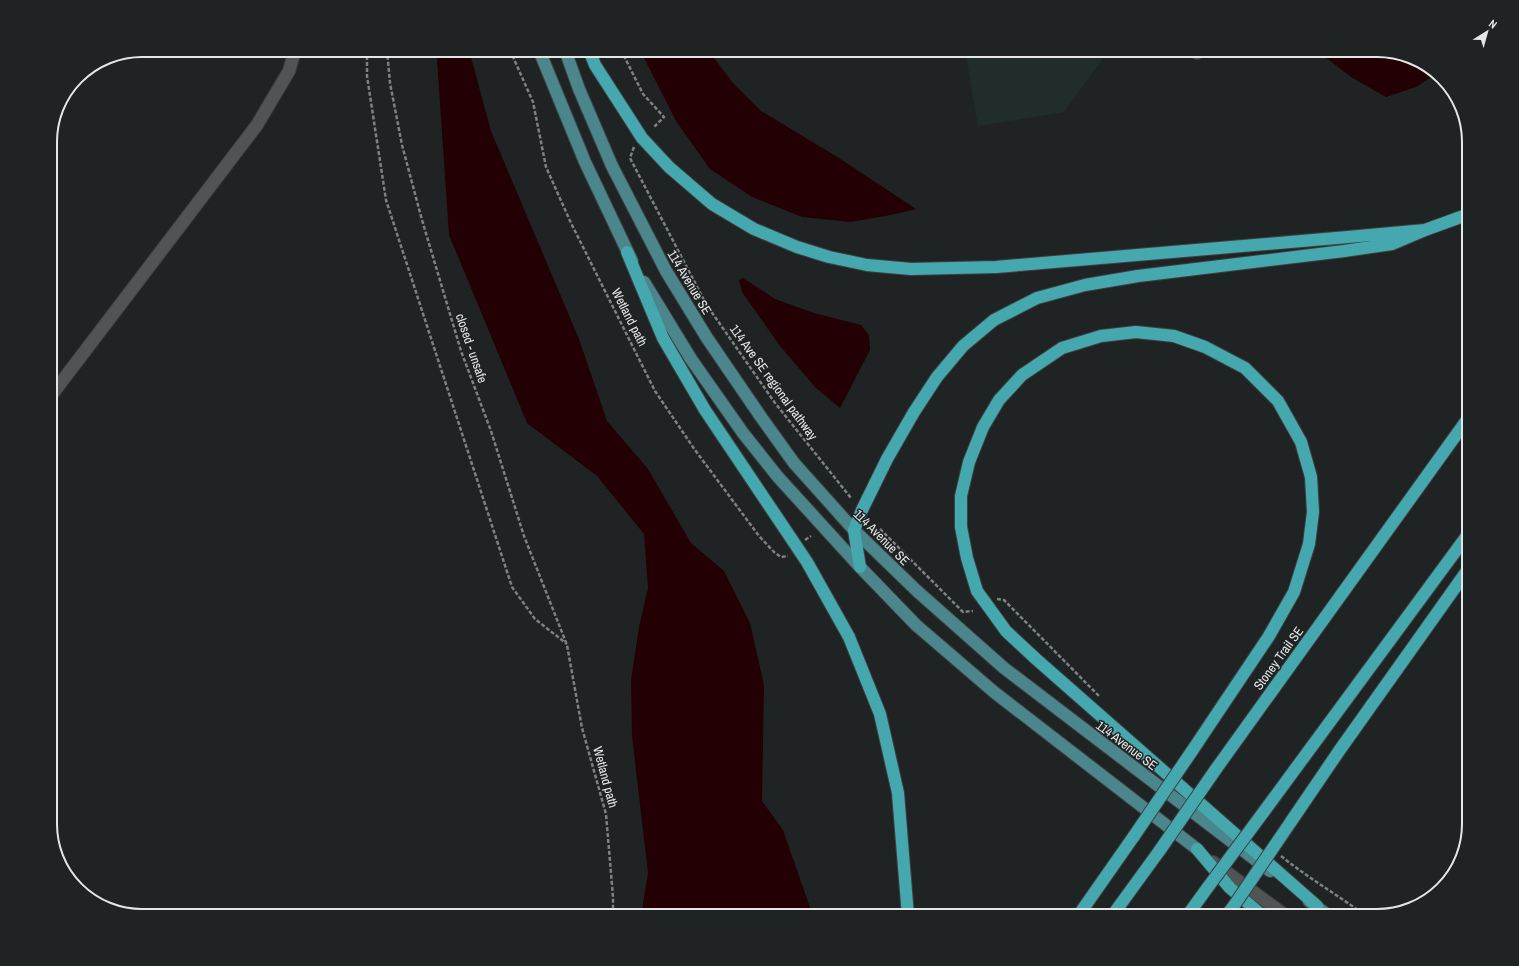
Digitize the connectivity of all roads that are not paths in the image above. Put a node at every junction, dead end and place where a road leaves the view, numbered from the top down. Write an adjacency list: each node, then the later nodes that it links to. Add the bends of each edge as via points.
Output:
1 (292, 57): 8 (street, via 289,71 257,124)
2 (542, 57): 7 (main road, via 584,162)
3 (568, 57): 10 (main road, 114 Avenue SE, via 612,166 666,271 707,338 785,451)
4 (592, 57): 6 (highway, via 642,138 669,167 712,204 754,229 797,247 867,265 911,269 996,267)
5 (1462, 217): 6 (highway)
6 (1425, 230): 10 (highway, via 1392,244 1085,285 1037,298 994,320 963,346 937,377 887,459)
7 (627, 252): 12 (main road, via 691,359 743,432 778,477); 20 (highway, via 663,338 705,410 807,562 849,636 880,714 898,793)
8 (57, 388)
9 (1462, 427): 22 (highway, Stoney Trail SE, bridge)
10 (854, 530): 12 (highway); 19 (main road, 114 Avenue SE, via 917,591 1004,668)
11 (1462, 543): 23 (highway, bridge)
12 (860, 567): 18 (main road, via 916,625 994,692)
13 (1462, 578): 24 (highway, bridge)
14 (1173, 779): 19 (highway, bridge)
15 (1173, 779): 16 (highway, bridge, via 1006,631 977,591 961,527 961,496 969,462 983,427 999,400 1022,375 1062,348 1101,336 1136,332 1174,336 1205,347 1245,368 1278,401 1301,442 1311,477 1313,512 1309,544 1294,592 1268,636)
16 (1173, 779)
17 (1173, 779): 21 (highway, bridge)
18 (1196, 849): 25 (highway, via 1230,888); 26 (street)
19 (1317, 906): 27 (main road, 114 Avenue SE)
20 (907, 909)
21 (1083, 909)
22 (1117, 909)
23 (1192, 909)
24 (1231, 909)
25 (1255, 909)
26 (1277, 909)
27 (1321, 909)

